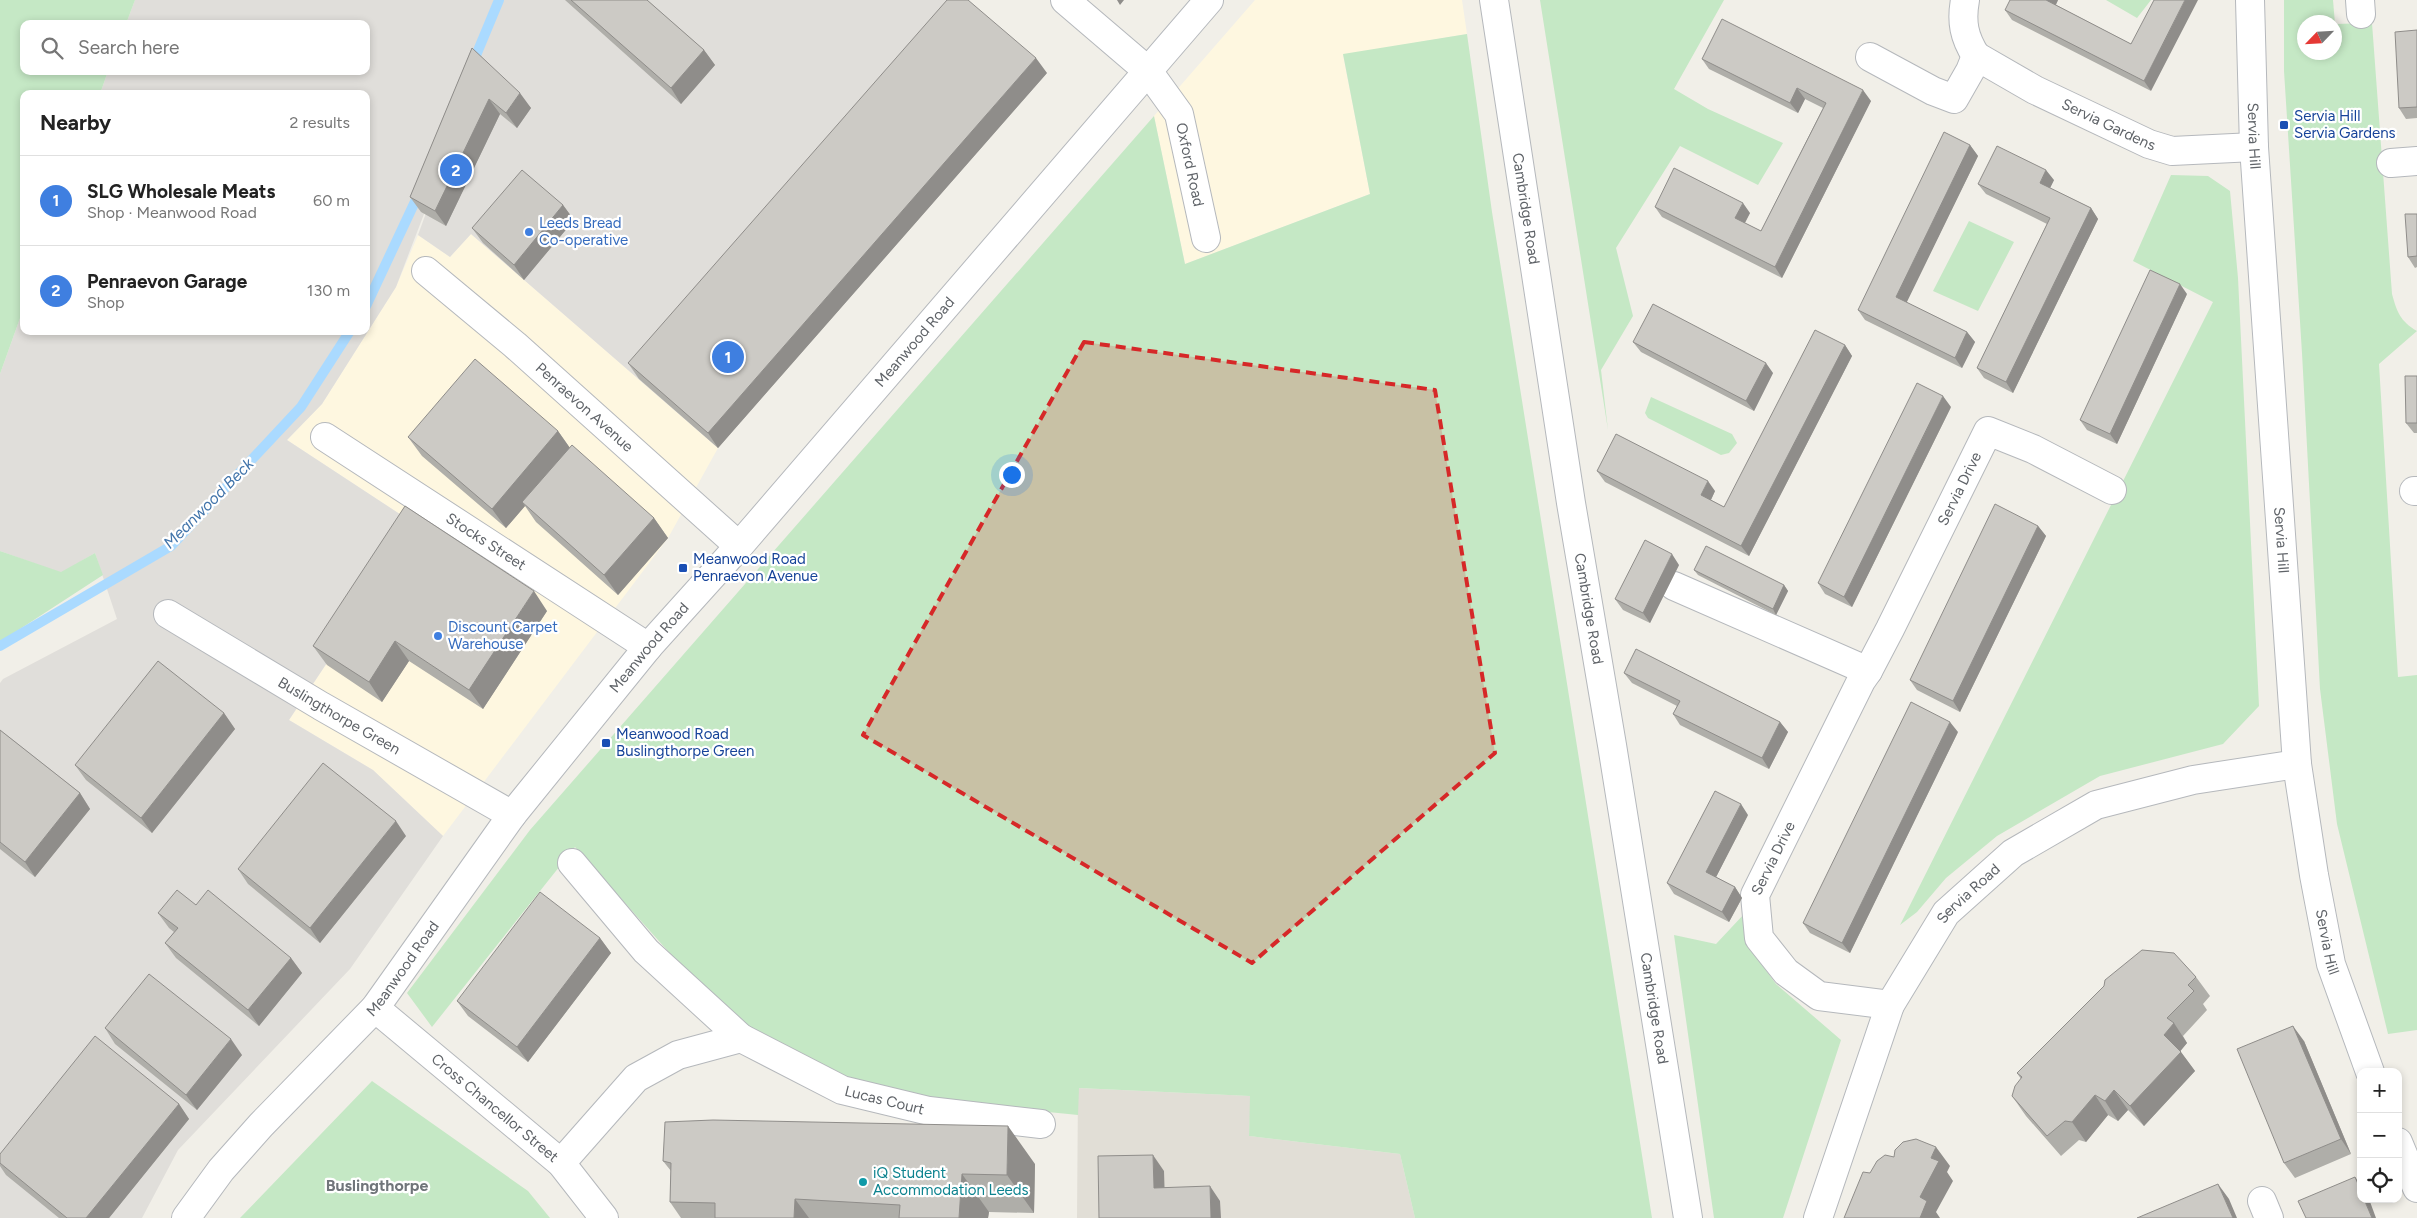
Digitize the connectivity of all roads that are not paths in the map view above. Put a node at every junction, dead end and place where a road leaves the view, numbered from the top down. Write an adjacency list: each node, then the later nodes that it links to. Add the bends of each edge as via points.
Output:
1 (1065, 0): 8 (street, Oxford Road)
2 (1208, 0): 8 (street, Meanwood Road)
3 (1494, 0): 32 (street, Cambridge Road, via 1571,504)
4 (1966, 0): 6 (street, via 1962,22 1966,41)
5 (2250, 0): 9 (street, Servia Hill)
6 (1976, 56): 7 (street, via 1954,100); 9 (street, Servia Gardens, via 2035,90 2149,144 2172,150)
7 (1870, 57)
8 (1148, 71): 10 (street, Oxford Road, via 1179,114); 14 (street, Meanwood Road)
9 (2254, 147): 19 (street, Servia Hill)
10 (1206, 238)
11 (426, 272): 14 (street, Penraevon Avenue, via 515,345)
12 (325, 438): 17 (street, Stocks Street)
13 (2112, 490): 18 (street, Servia Drive, via 1988,431)
14 (739, 546): 17 (street, Meanwood Road)
15 (1674, 586): 18 (street)
16 (168, 614): 20 (street, Buslingthorpe Green)
17 (648, 647): 20 (street, Meanwood Road)
18 (1868, 671): 22 (street, Servia Drive, via 1755,896 1759,938 1786,972 1819,996)
19 (2297, 764): 22 (street, Servia Road, via 2193,780 2096,805 2013,853 1946,913); 25 (street, Servia Hill, via 2331,964)
20 (512, 815): 23 (street, Meanwood Road)
21 (572, 863): 24 (street, Lucas Court, via 646,951)
22 (1890, 1005): 33 (street, Servia Road)
23 (375, 1008): 28 (street, Cross Chancellor Street); 30 (street, Meanwood Road, via 261,1125 221,1170)
24 (741, 1038): 26 (street, Lucas Court, via 842,1090 929,1110); 28 (street, via 678,1055 636,1078)
25 (2369, 1068)
26 (1041, 1124)
27 (2402, 1152): 29 (street)
28 (561, 1163): 31 (street, Cross Chancellor Street)
29 (2417, 1188)
30 (186, 1218)
31 (604, 1218)
32 (1688, 1218)
33 (1818, 1218)

